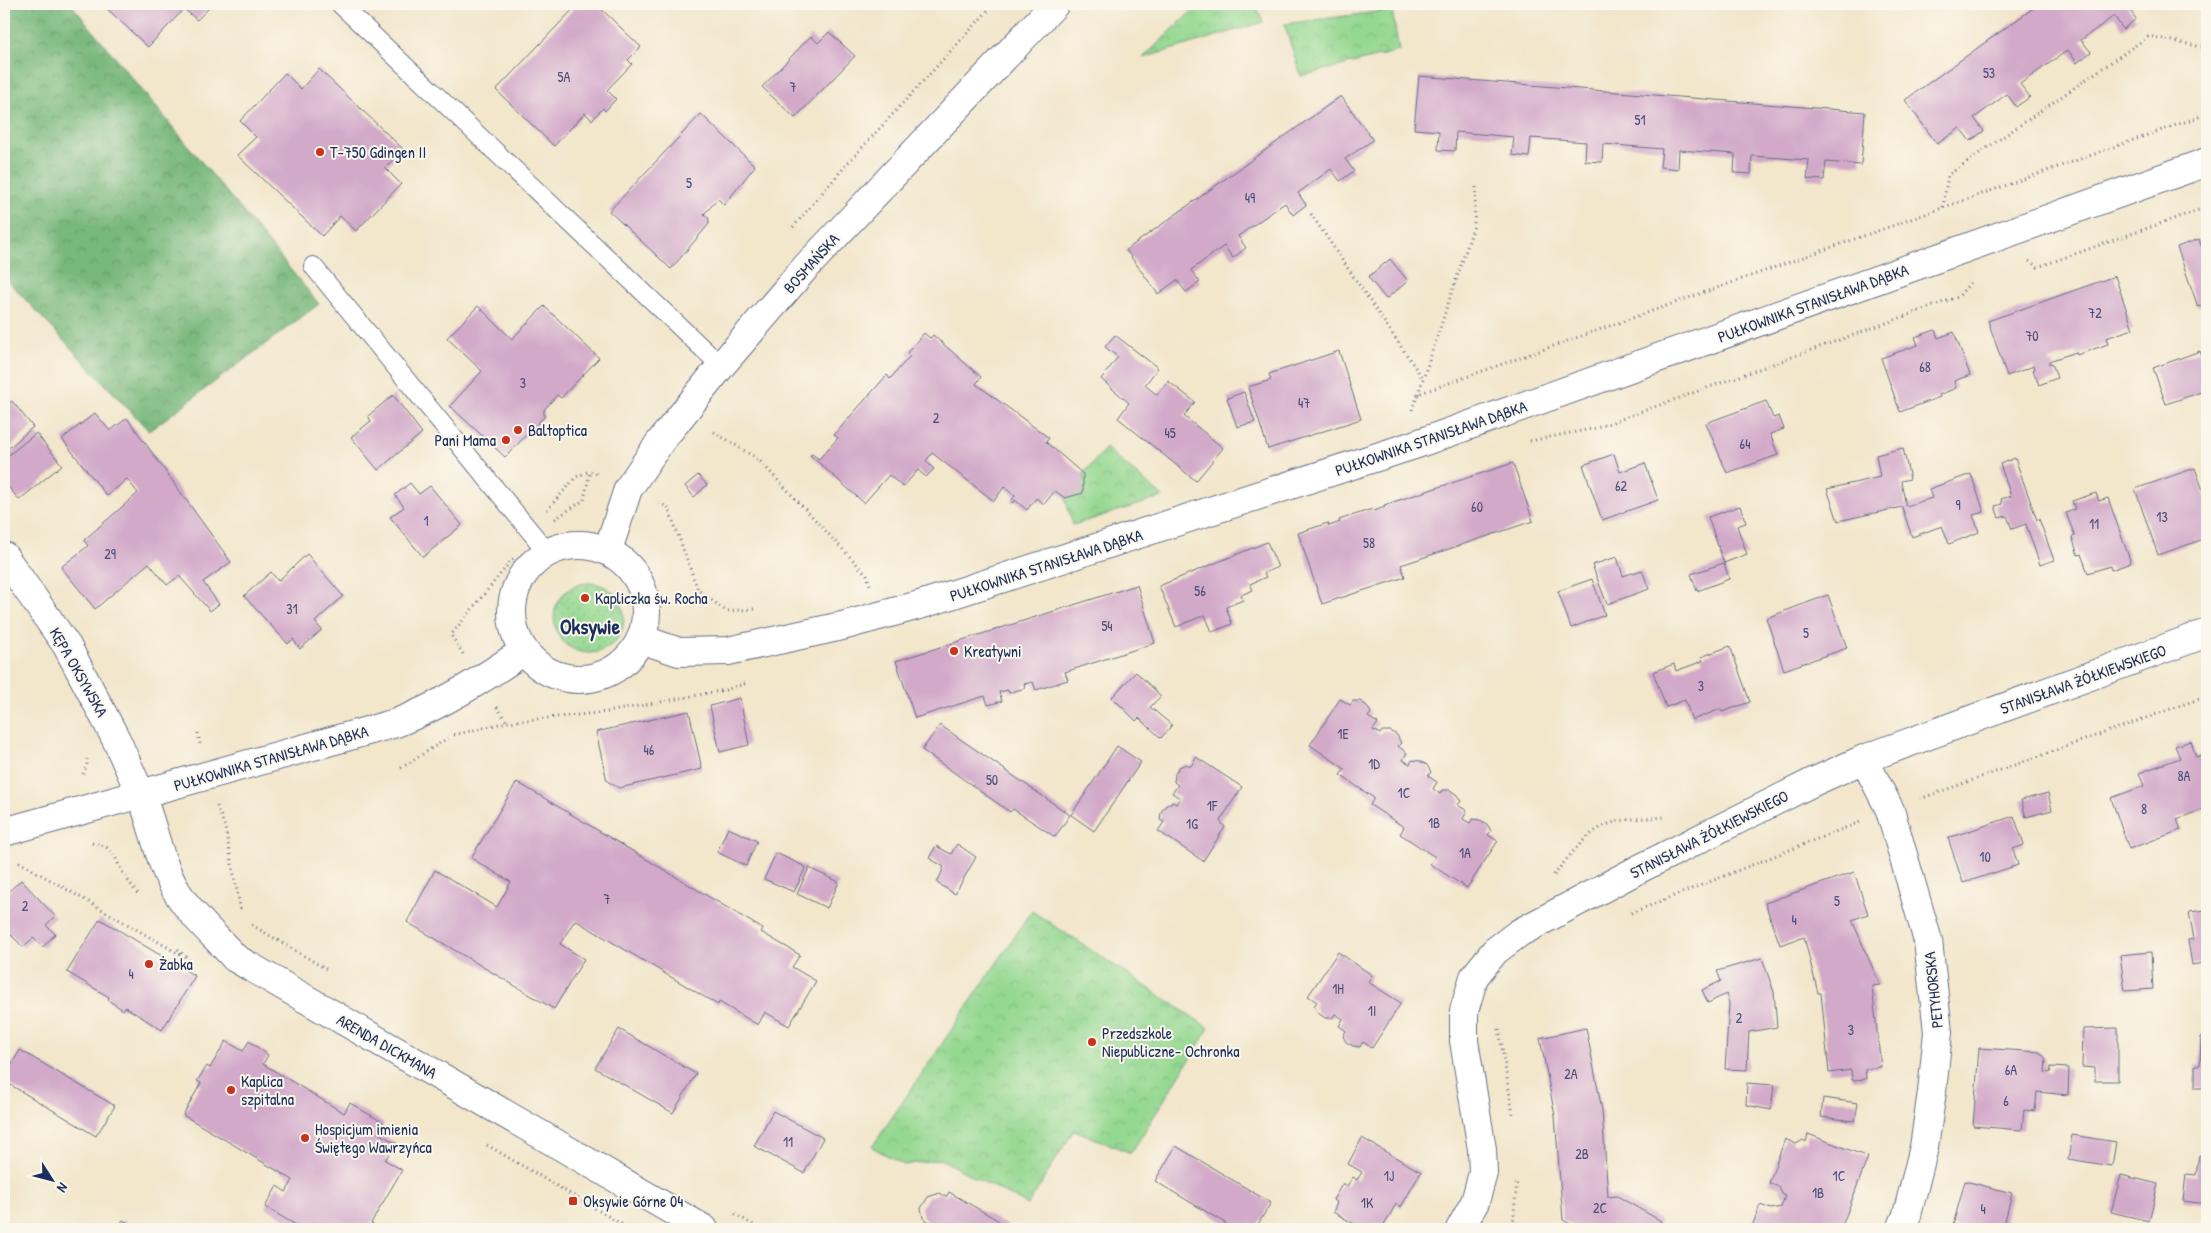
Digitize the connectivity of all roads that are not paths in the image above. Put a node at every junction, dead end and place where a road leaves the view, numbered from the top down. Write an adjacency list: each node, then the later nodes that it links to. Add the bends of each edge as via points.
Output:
1 (340, 4): 5 (lane)
2 (1055, 4): 5 (street, BOSMAŃSKA, via 805,268)
3 (2207, 162): 10 (street, PUŁKOWNIKA STANISŁAWA DĄBKA, via 1411,446 922,604 842,626 728,651 679,652)
4 (313, 266): 6 (lane)
5 (721, 366): 7 (street, BOSMAŃSKA, via 660,442 628,489)
6 (540, 544): 7 (street); 11 (street, via 536,560 520,579 512,604 513,628)
7 (608, 550): 10 (street, via 629,565 643,588 647,613)
8 (4, 556): 13 (street, KĘPA OKSYWSKA, via 67,646 116,739)
9 (2207, 633): 12 (street, STANISŁAWA ŻÓŁKIEWSKIEGO)
10 (642, 639): 11 (street, via 615,670 597,678 576,680 556,676 538,666)
11 (524, 651): 13 (street, PUŁKOWNIKA STANISŁAWA DĄBKA, via 430,710 396,723)
12 (1864, 759): 15 (street, STANISŁAWA ŻÓŁKIEWSKIEGO, via 1639,870 1519,933 1495,951 1474,977 1464,1011 1464,1041 1483,1173); 17 (street, PETYHORSKA, via 1890,810 1928,941 1938,1032 1924,1148)
13 (141, 795): 14 (street, PUŁKOWNIKA STANISŁAWA DĄBKA); 16 (street, ARENDA DICKMANA, via 162,861 177,893 235,958)
14 (4, 832)
15 (1467, 1227)
16 (704, 1229)
17 (1901, 1229)

